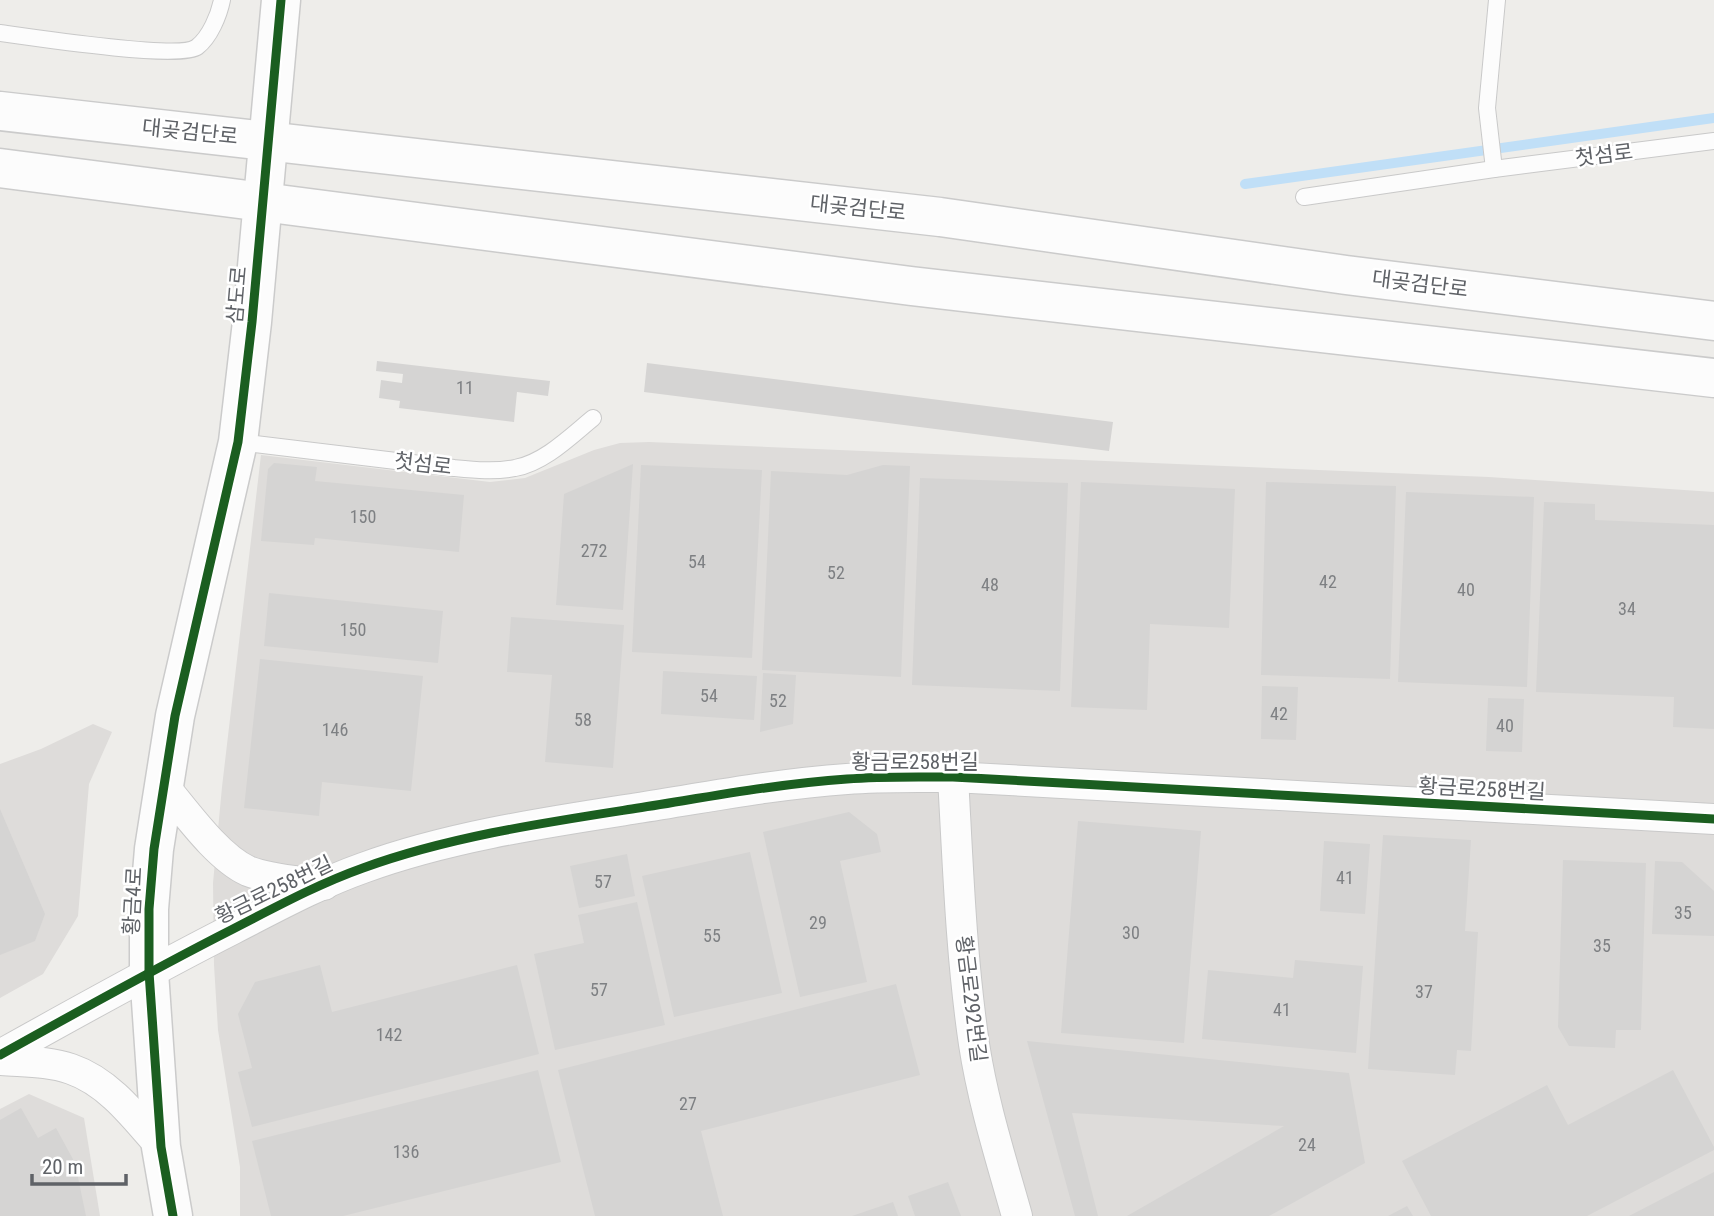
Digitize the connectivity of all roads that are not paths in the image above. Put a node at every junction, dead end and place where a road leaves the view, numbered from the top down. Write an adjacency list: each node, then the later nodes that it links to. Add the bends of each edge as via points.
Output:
1 (222, 0): 4 (lane, via 206,37 196,48 183,52)
2 (281, 0): 6 (main road, 삼도로)
3 (1497, 0): 9 (lane, via 1487,108)
4 (0, 33)
5 (0, 111): 6 (main road, 대곶검단로)
6 (269, 141): 11 (main road, 삼도로); 12 (main road, 대곶검단로, via 940,217)
7 (1714, 141): 9 (lane, 첫섬로)
8 (0, 168): 11 (main road)
9 (1494, 169): 10 (lane, 첫섬로)
10 (1304, 197)
11 (262, 202): 13 (main road, via 911,286); 15 (main road, 삼도로)
12 (1714, 321)
13 (1714, 378)
14 (593, 418): 15 (lane, 첫섬로, via 552,452 518,468 489,471)
15 (237, 442): 16 (main road, 삼도로)
16 (204, 591): 18 (main road, 황금4로)
17 (953, 777): 19 (street, 황금로258번길); 20 (street, 황금로258번길, via 845,779 570,819 454,841); 25 (street, 황금로292번길, via 961,922 975,1046)
18 (163, 785): 20 (street, via 210,840 248,871); 21 (main road, 황금4로, via 153,849)
19 (1714, 819)
20 (324, 885): 21 (street, 황금로258번길)
21 (149, 972): 22 (street, 황금로258번길); 23 (main road, 황금4로)
22 (0, 1057): 23 (street, via 51,1064 87,1076 115,1096)
23 (161, 1147): 24 (main road, 황금4로)
24 (173, 1216)
25 (1017, 1216)

